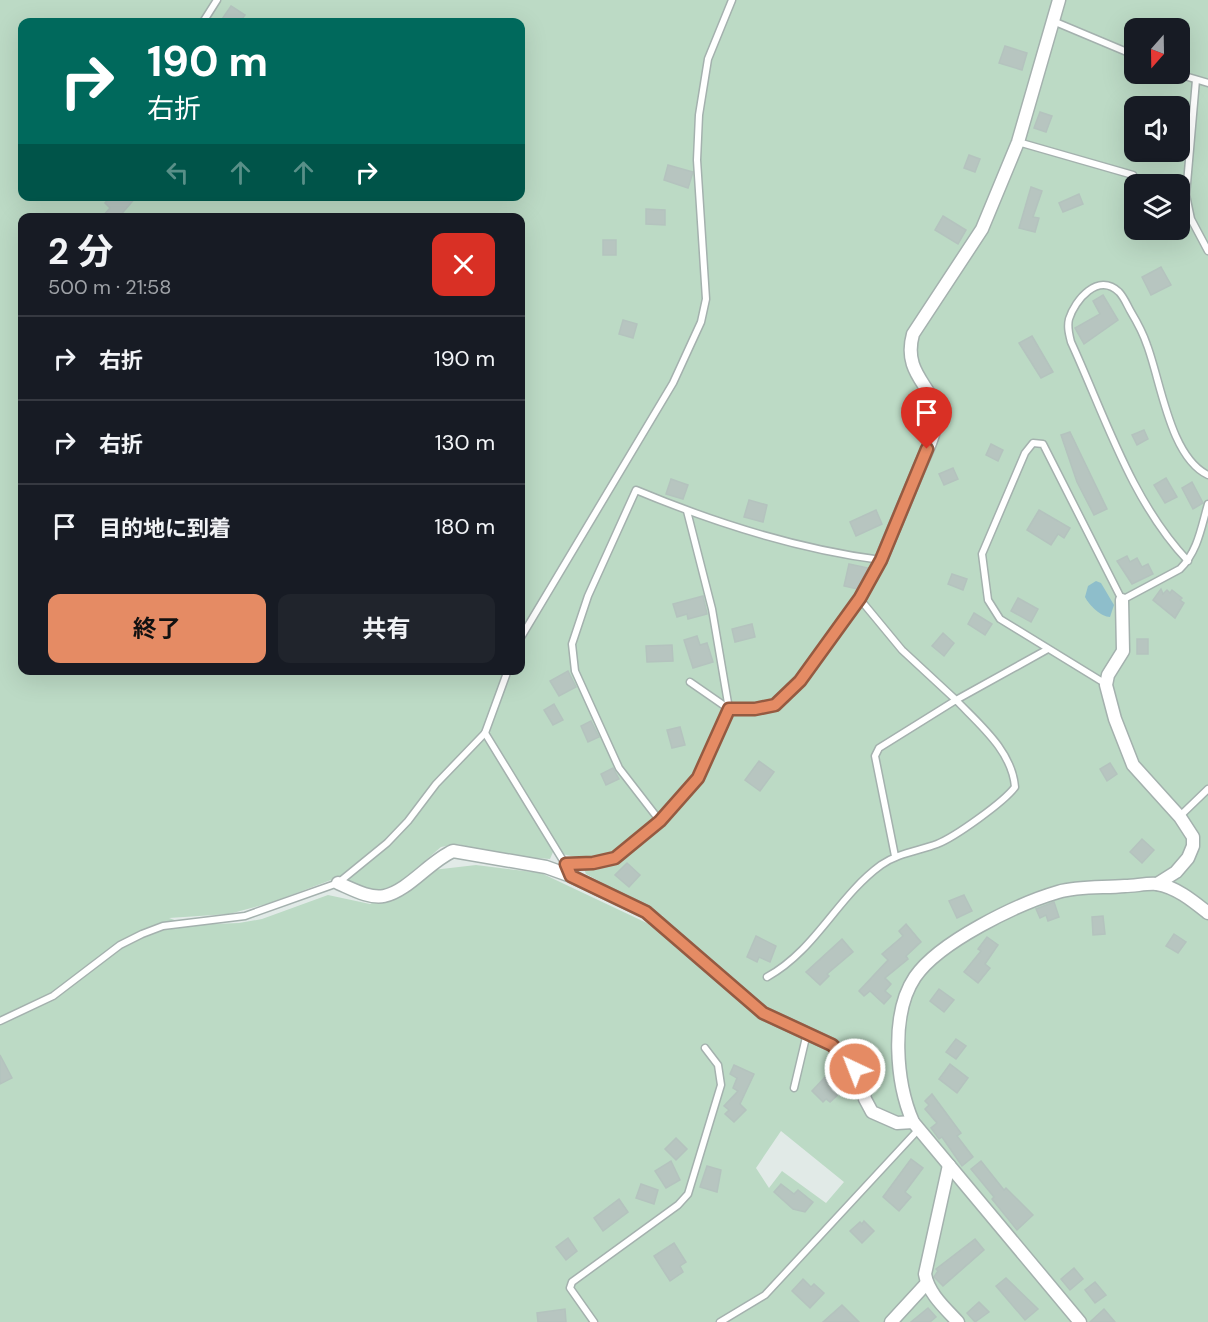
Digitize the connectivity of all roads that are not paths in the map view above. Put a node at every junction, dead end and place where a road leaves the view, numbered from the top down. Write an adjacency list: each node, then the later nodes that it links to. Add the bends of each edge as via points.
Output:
1 (217, 0): 4 (lane)
2 (732, 0): 20 (lane, via 708,59 699,115 697,160 706,299 700,322 673,383)
3 (1059, 0): 5 (street)
4 (206, 18)
5 (1053, 21): 6 (lane); 10 (street)
6 (1124, 52)
7 (1190, 78): 8 (lane)
8 (1196, 80): 9 (lane); 12 (lane, via 1186,195 1191,219)
9 (1208, 83)
10 (1018, 142): 11 (lane); 16 (street, via 982,230 913,334 908,350 913,369 934,404 937,417)
11 (1130, 174)
12 (1208, 251)
13 (1208, 475): 17 (lane, via 1192,464 1182,448 1147,346 1120,293 1112,287 1096,285 1086,291 1070,317 1071,342 1140,493 1161,529)
14 (1208, 504): 17 (lane)
15 (687, 511): 16 (lane, via 843,555); 26 (lane, via 712,609); 30 (lane, via 636,490 588,596 572,644 575,671 619,768)
16 (881, 560): 18 (lane)
17 (1188, 561): 19 (lane)
18 (860, 598): 25 (lane, via 903,650); 26 (lane, via 800,681 775,705)
19 (1122, 600): 21 (lane, via 1043,444 1033,443 1021,463 981,564 988,600 1000,619); 24 (street, via 1123,651)
20 (525, 631)
21 (1048, 649): 24 (lane); 25 (lane)
22 (506, 675): 27 (lane)
23 (690, 682): 26 (lane)
24 (1106, 685): 29 (street, via 1133,765)
25 (956, 700): 31 (lane, via 879,748 875,756); 31 (lane, via 995,740 1014,771 1015,788 1006,799 949,838)
26 (729, 709): 30 (lane, via 698,778)
27 (485, 734): 32 (lane); 33 (lane, via 436,784 387,843)
28 (1208, 789): 29 (lane)
29 (1180, 817): 34 (street, via 1190,830 1193,846 1176,872)
30 (660, 821): 32 (lane, via 615,858)
31 (895, 856): 36 (lane, via 856,888 829,923 786,967)
32 (568, 870): 33 (street, via 453,851 384,896); 38 (street, via 646,912 763,1013)
33 (338, 883): 37 (lane, via 245,916 163,926 142,934 120,945 53,996)
34 (1157, 884): 35 (street, via 1190,898); 41 (street, via 1059,892 1007,912 946,946 927,962 907,993 899,1023 901,1083)
35 (1208, 913)
36 (767, 978)
37 (0, 1021)
38 (807, 1033): 40 (lane); 41 (street, via 832,1045 847,1058 872,1112)
39 (705, 1048): 44 (lane, via 718,1065 721,1085 688,1194 572,1282 570,1288)
40 (794, 1088)
41 (916, 1126): 42 (street); 45 (lane, via 765,1295)
42 (950, 1165): 43 (street, via 925,1274); 48 (street)
43 (927, 1284): 46 (street); 47 (street)
44 (594, 1322)
45 (720, 1322)
46 (891, 1322)
47 (958, 1322)
48 (1080, 1322)

